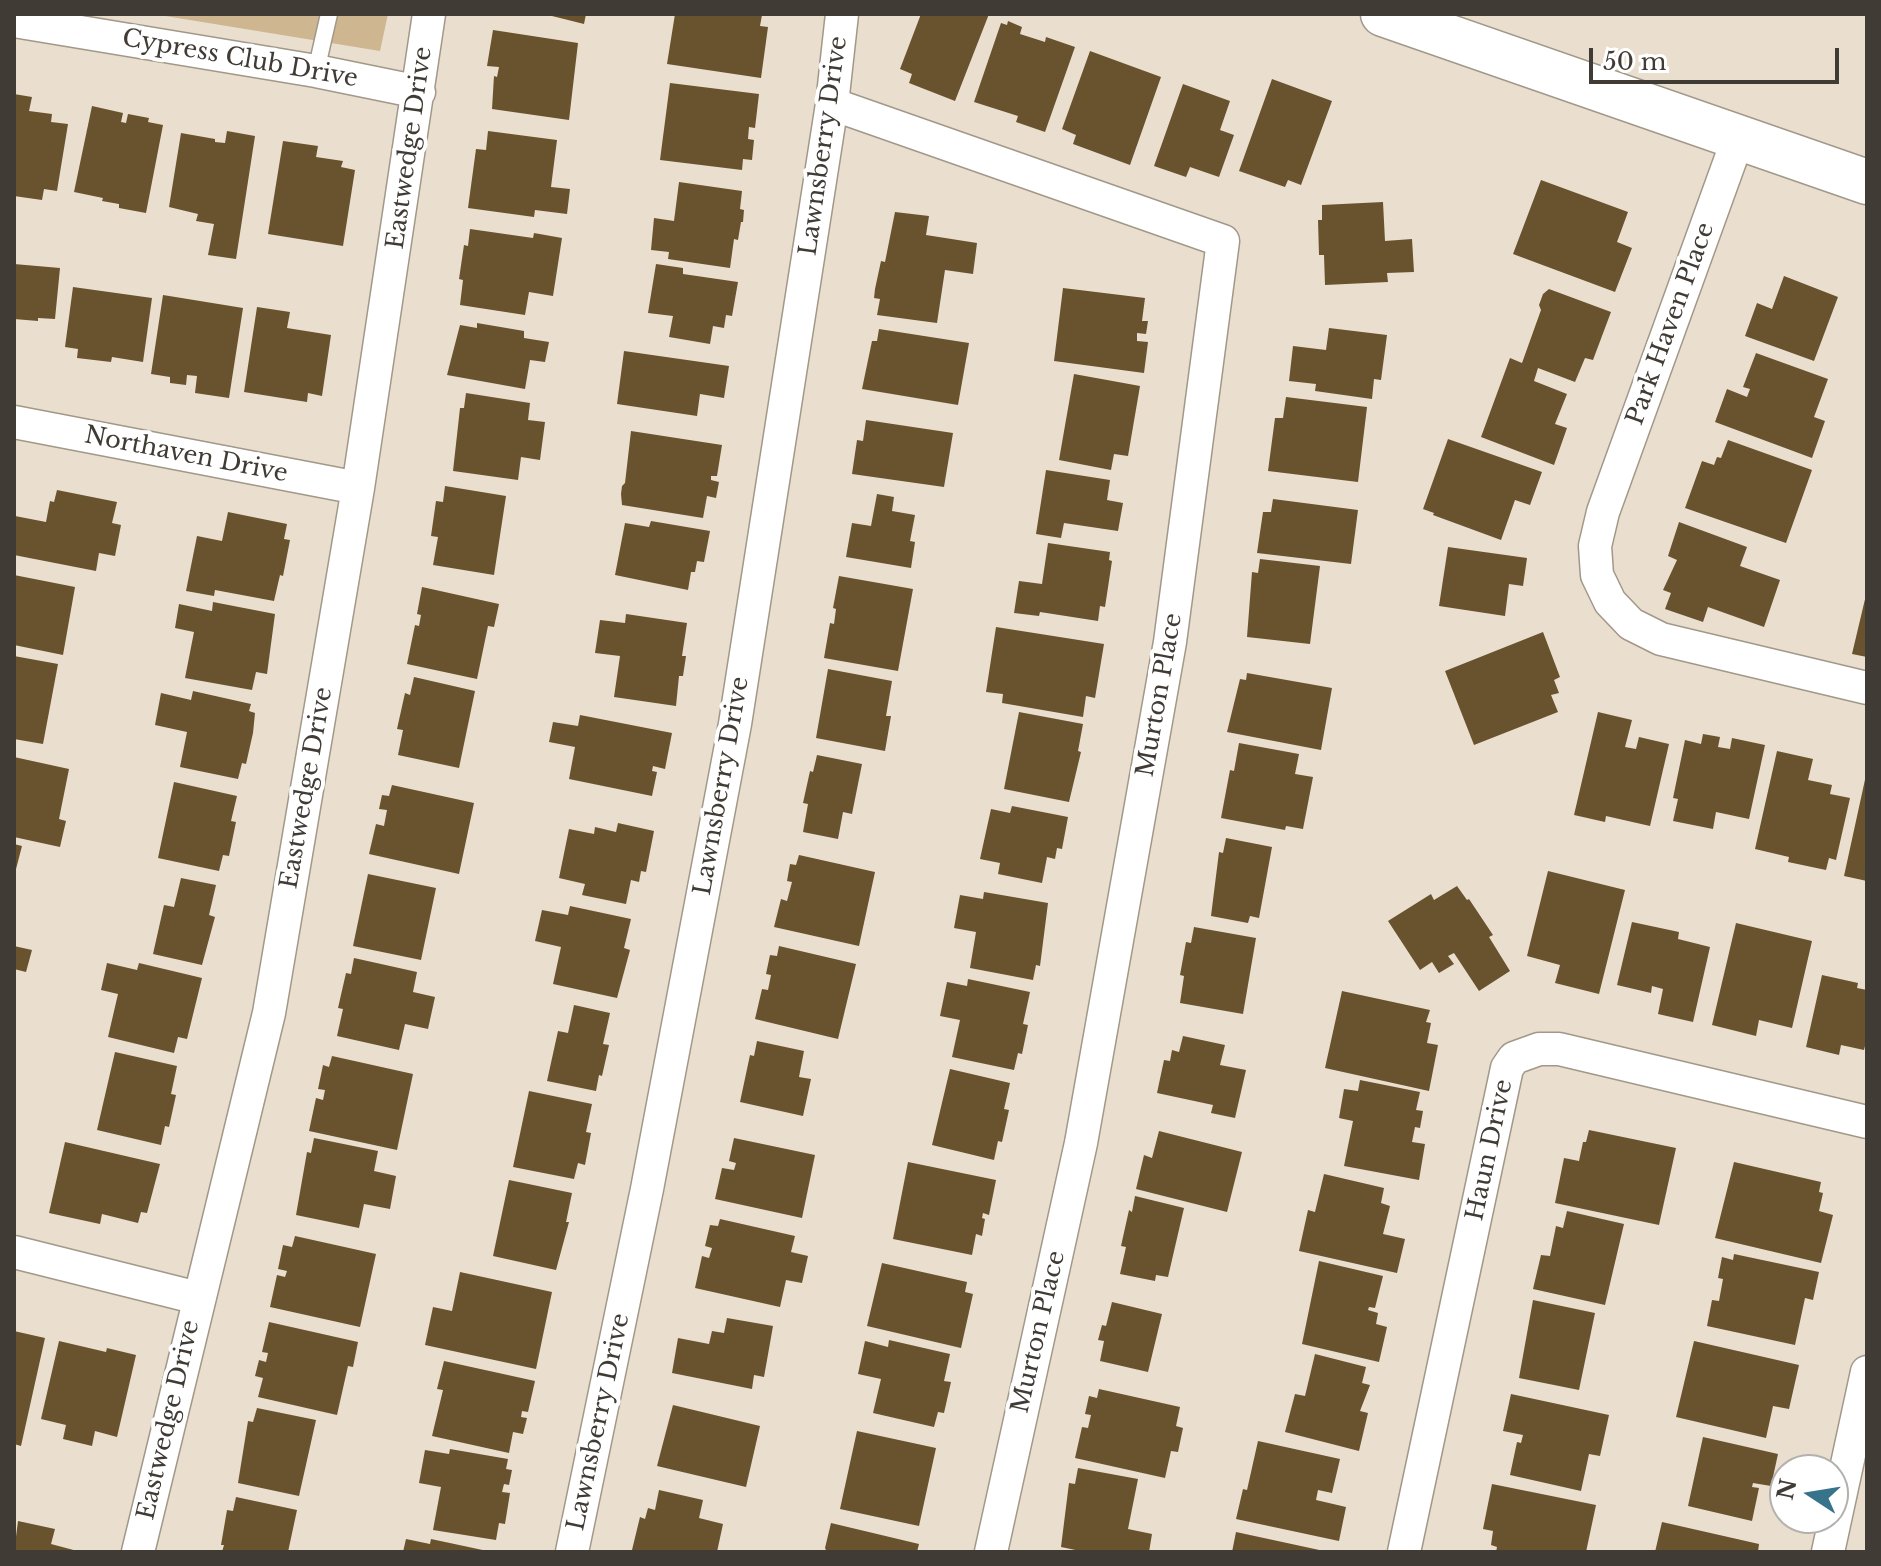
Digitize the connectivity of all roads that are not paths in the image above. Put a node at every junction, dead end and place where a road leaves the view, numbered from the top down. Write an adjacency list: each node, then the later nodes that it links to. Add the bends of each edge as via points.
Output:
1 (329, 14): 6 (lane)
2 (429, 14): 7 (street, Eastwedge Drive)
3 (842, 14): 8 (street, Lawnsberry Drive)
4 (1383, 14): 9 (street)
5 (14, 21): 6 (street, Cypress Club Drive)
6 (316, 71): 7 (street, Cypress Club Drive)
7 (419, 92): 12 (street, Eastwedge Drive)
8 (832, 104): 19 (street, Lawnsberry Drive, via 735,724); 20 (street, Murton Place, via 1223,241 1170,642 1143,798 1081,1143)
9 (1739, 136): 10 (street); 13 (street, Park Haven Place, via 1603,512 1595,546 1597,575 1610,602 1631,624 1661,639)
10 (1867, 182)
11 (14, 422): 12 (street, Northaven Drive)
12 (358, 488): 16 (street, Eastwedge Drive, via 269,1013)
13 (1867, 688)
14 (1867, 1122): 21 (street, Haun Drive, via 1559,1049 1514,1058 1507,1068)
15 (14, 1252): 16 (street)
16 (198, 1298): 18 (street, Eastwedge Drive)
17 (1867, 1372): 22 (street)
18 (138, 1552)
19 (572, 1552)
20 (991, 1552)
21 (1404, 1552)
22 (1828, 1552)

